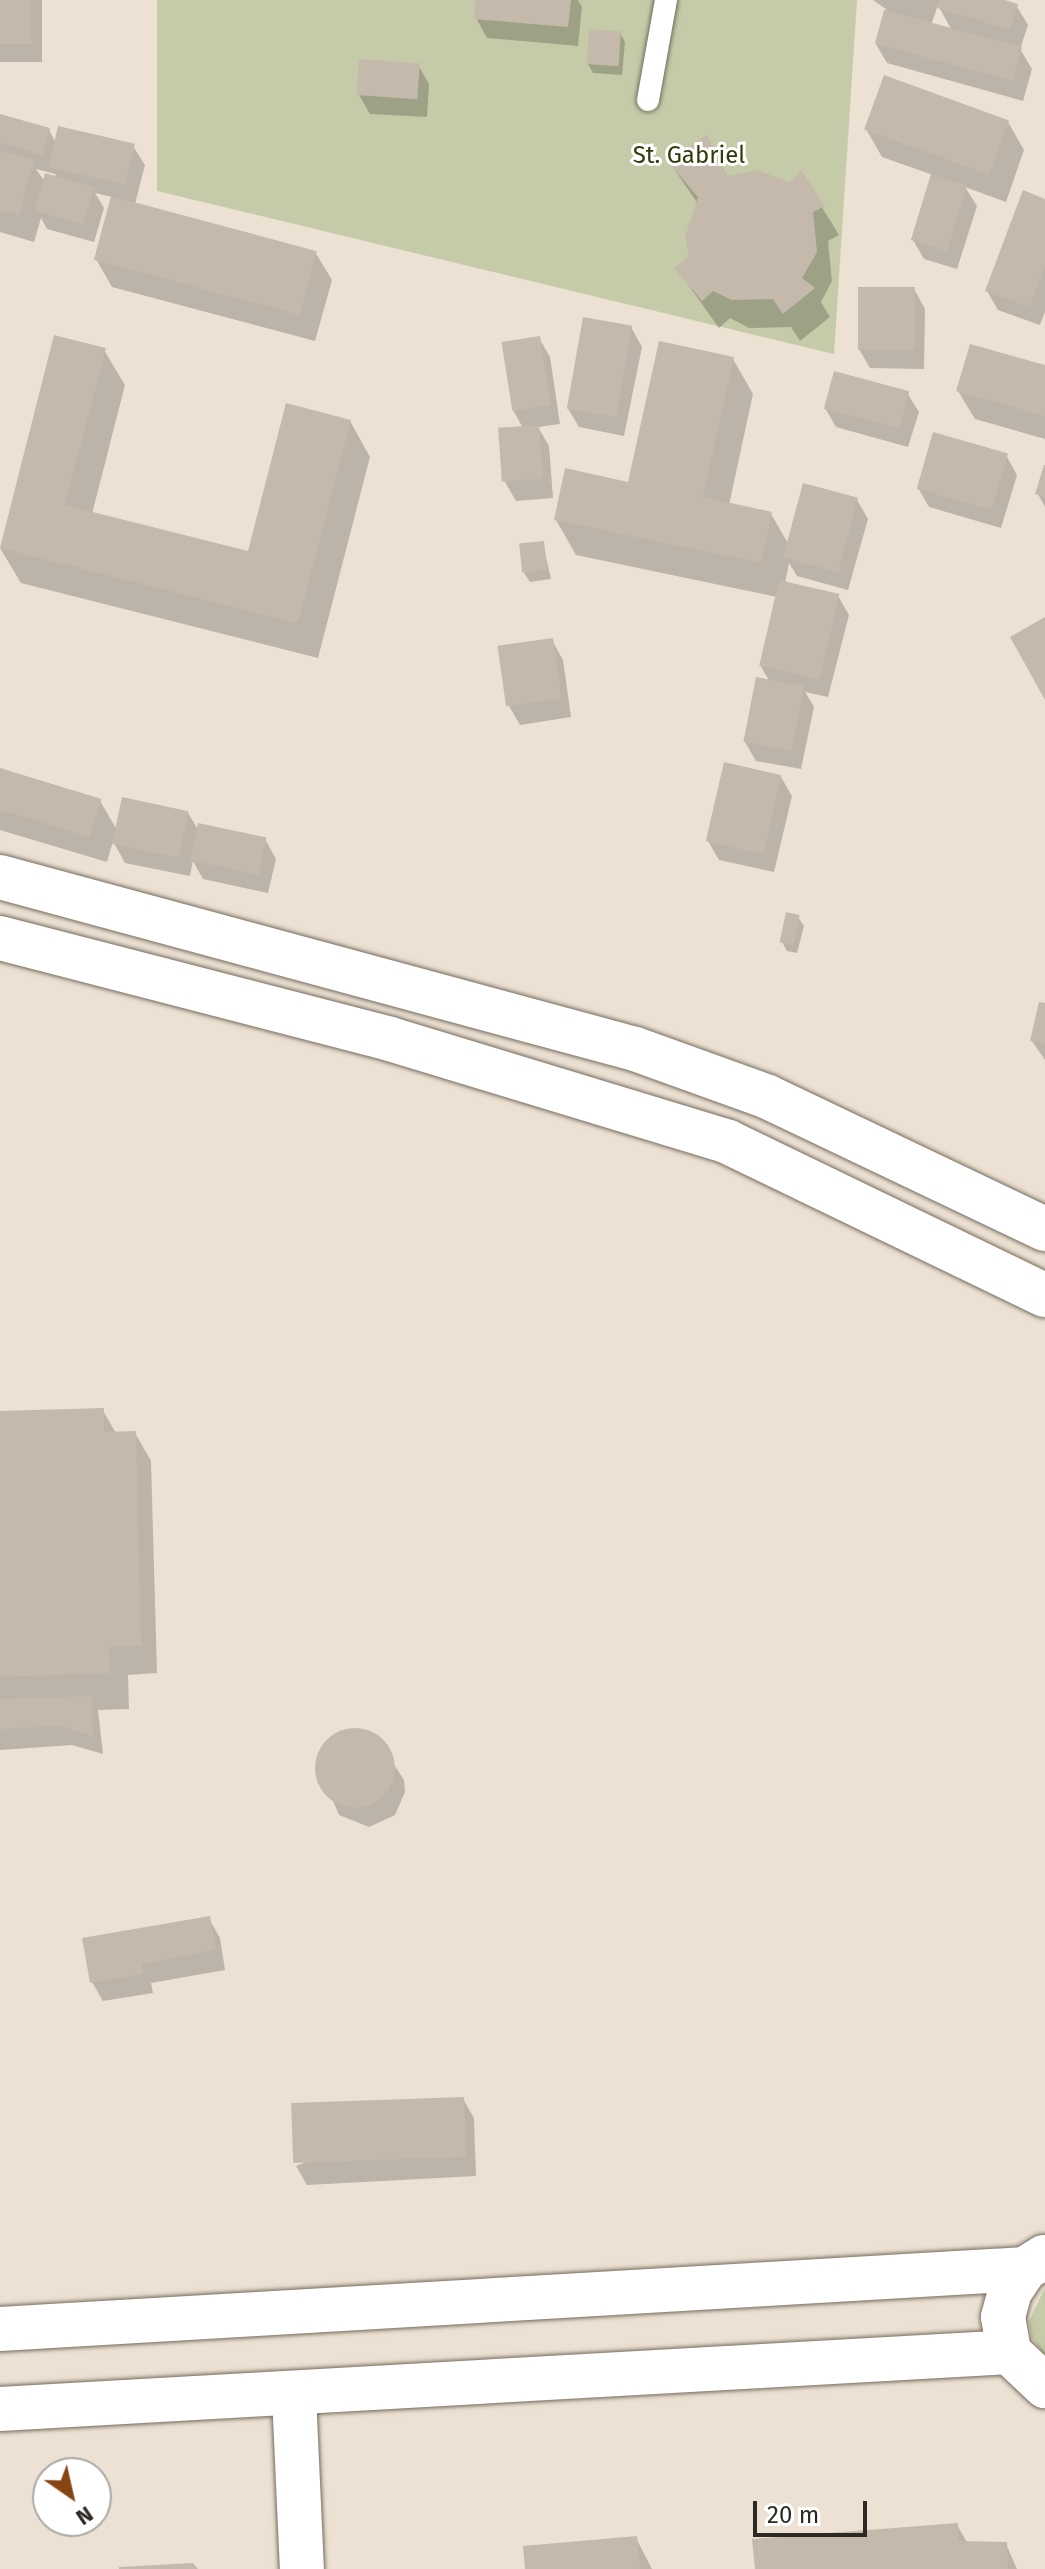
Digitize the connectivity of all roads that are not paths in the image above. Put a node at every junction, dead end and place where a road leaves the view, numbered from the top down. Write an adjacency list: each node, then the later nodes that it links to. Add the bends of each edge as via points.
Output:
1 (666, 0): 2 (lane)
2 (648, 100)
3 (0, 877): 5 (street, via 635,1049 768,1097)
4 (0, 938): 6 (street, via 390,1039 728,1142)
5 (1045, 1229)
6 (1045, 1295)
7 (1035, 2263): 8 (street); 9 (street, via 1010,2291 1003,2317)
8 (0, 2329)
9 (1009, 2352): 10 (street); 11 (street)
10 (1045, 2386)
11 (294, 2395): 12 (street); 13 (street)
12 (0, 2409)
13 (302, 2569)

